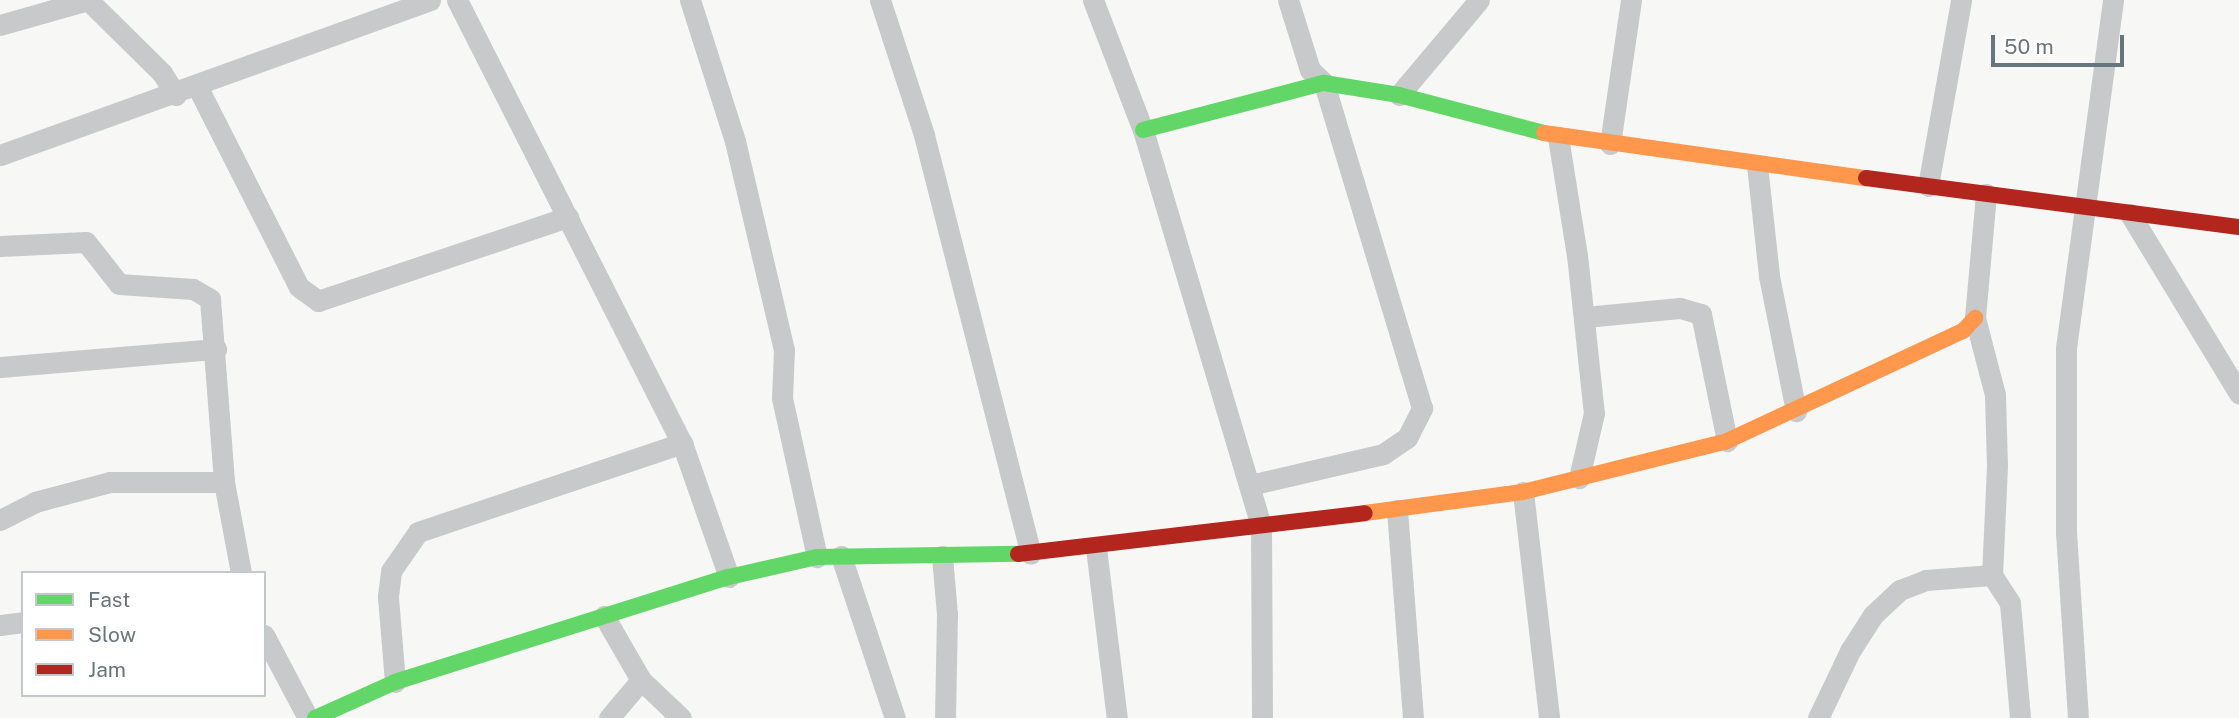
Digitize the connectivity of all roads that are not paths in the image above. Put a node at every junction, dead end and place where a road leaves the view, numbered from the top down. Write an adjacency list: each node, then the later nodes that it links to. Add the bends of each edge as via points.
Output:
1 (430, 0): 13 (street)
2 (457, 0): 25 (street)
3 (690, 0): 47 (street, via 735,141 784,350 782,398)
4 (880, 0): 44 (street, via 923,135)
5 (1093, 0): 16 (street)
6 (1288, 0): 12 (street, via 1310,70)
7 (1479, 0): 15 (street)
8 (1631, 0): 18 (street)
9 (1961, 0): 21 (street)
10 (2113, 0): 23 (street)
11 (0, 25): 14 (street, via 88,0 162,74)
12 (1324, 83): 15 (street); 16 (street); 38 (street, via 1422,408 1408,438 1383,454)
13 (197, 86): 14 (street); 25 (street, via 299,287 318,301)
14 (176, 95): 19 (street)
15 (1399, 95): 17 (street)
16 (1143, 130): 38 (street)
17 (1558, 137): 18 (street); 28 (street)
18 (1610, 144): 20 (street)
19 (0, 155)
20 (1757, 165): 21 (street); 33 (street, via 1769,276)
21 (1927, 186): 22 (street)
22 (1986, 194): 23 (street); 29 (street)
23 (2082, 205): 24 (street); 69 (street, via 2066,348 2066,533)
24 (2130, 214): 26 (street); 32 (street)
25 (568, 217): 35 (street)
26 (2239, 227)
27 (0, 246): 30 (street, via 86,242 118,284 202,292 210,299)
28 (1585, 317): 34 (street, via 1680,308 1701,314); 36 (street, via 1594,413)
29 (1975, 318): 33 (street, via 1963,331); 49 (street, via 1994,395 1997,466)
30 (216, 349): 31 (street); 37 (street)
31 (0, 368)
32 (2239, 393)
33 (1796, 411): 34 (street)
34 (1727, 441): 36 (street)
35 (682, 443): 50 (street); 56 (street, via 418,532 391,572 388,596)
36 (1579, 478): 39 (street)
37 (224, 482): 41 (street, via 110,482 35,502); 48 (street)
38 (1250, 485): 42 (street)
39 (1523, 492): 40 (street); 66 (street)
40 (1398, 510): 42 (street); 65 (street)
41 (0, 520)
42 (1261, 527): 43 (street); 64 (street)
43 (1096, 548): 44 (street); 63 (street)
44 (1031, 554): 46 (street)
45 (841, 556): 46 (street); 47 (street); 61 (street)
46 (942, 556): 62 (street, via 947,614)
47 (817, 557): 50 (street)
48 (241, 571)
49 (1992, 575): 67 (street, via 1926,580 1900,590 1873,615); 68 (street, via 2010,603)
50 (729, 577): 51 (street)
51 (604, 616): 55 (street); 56 (street)
52 (21, 622): 53 (street)
53 (0, 625)
54 (266, 639): 57 (street)
55 (641, 680): 59 (street); 60 (street)
56 (395, 682): 58 (street)
57 (308, 718)
58 (314, 718)
59 (609, 718)
60 (681, 718)
61 (895, 718)
62 (945, 718)
63 (1117, 718)
64 (1262, 718)
65 (1413, 718)
66 (1549, 718)
67 (1818, 718)
68 (2020, 718)
69 (2078, 718)

